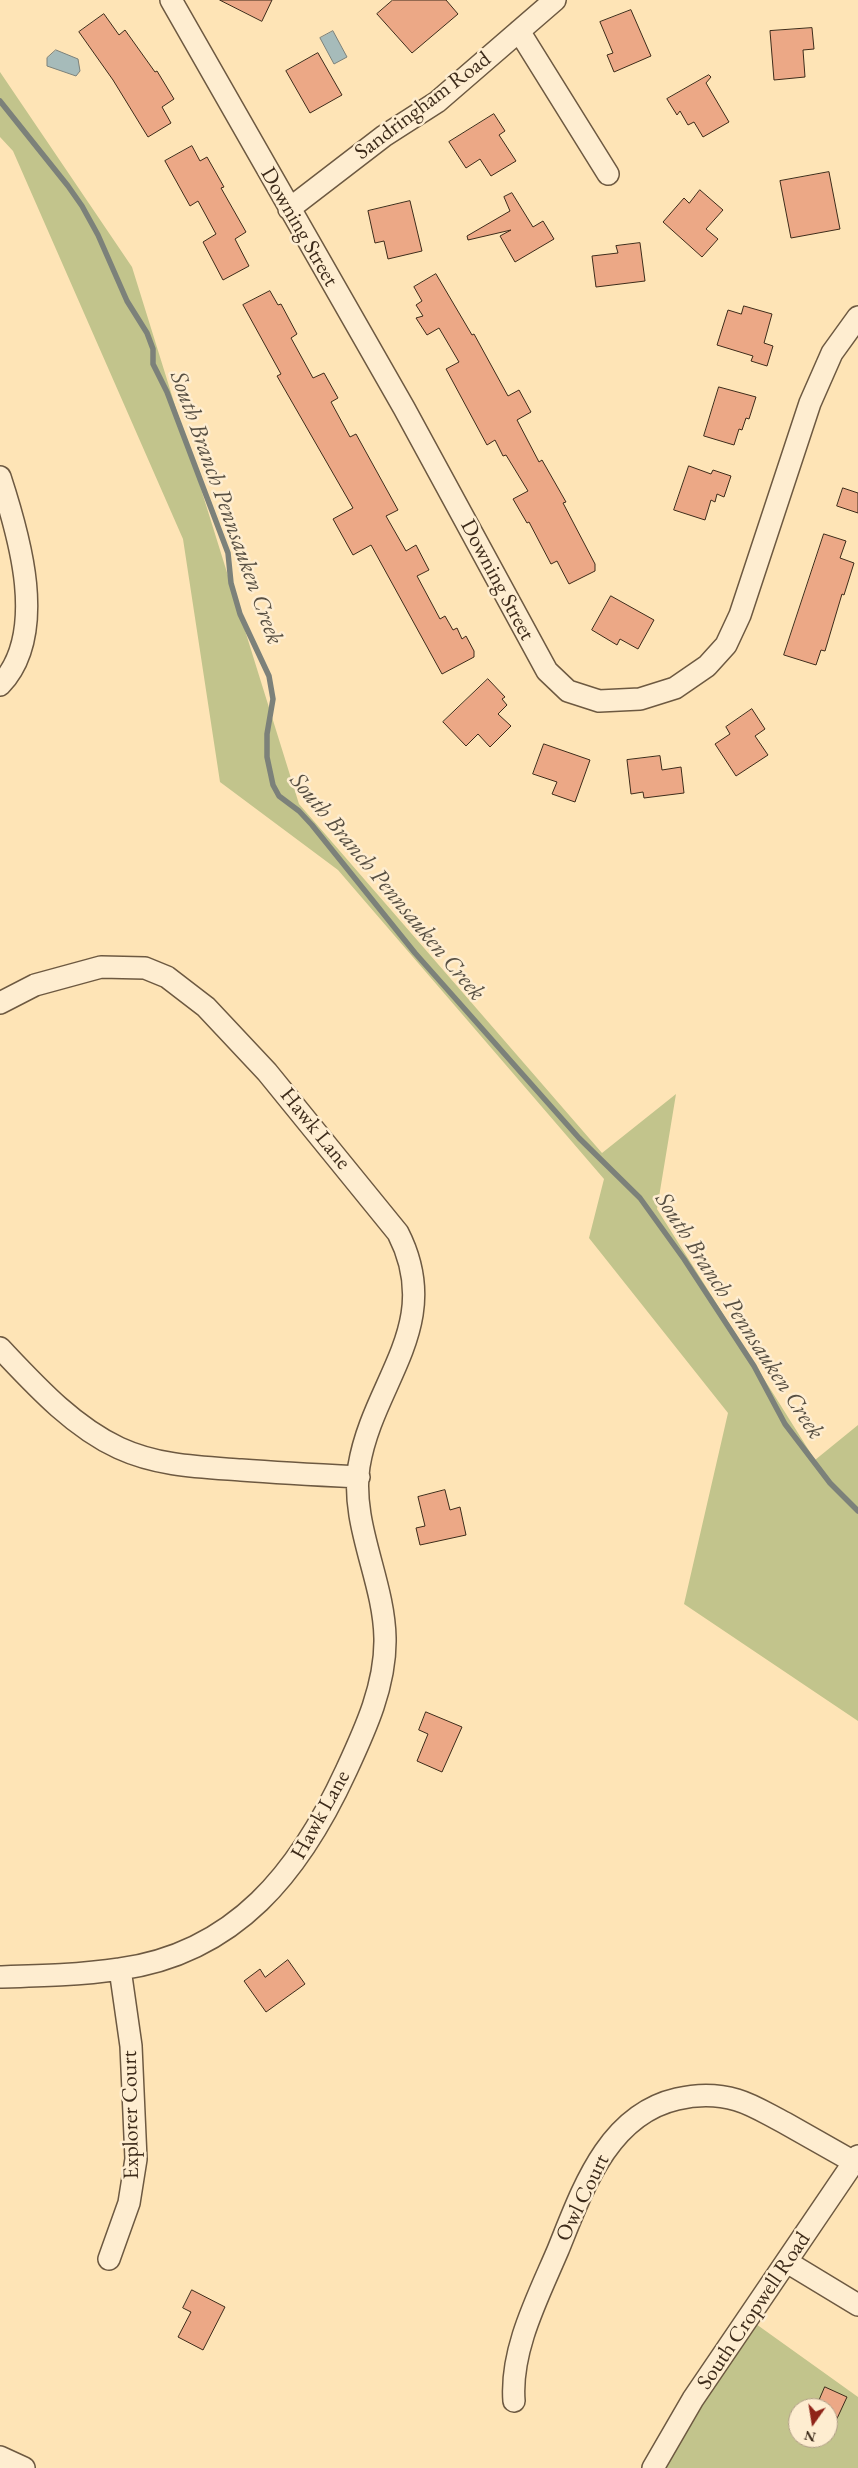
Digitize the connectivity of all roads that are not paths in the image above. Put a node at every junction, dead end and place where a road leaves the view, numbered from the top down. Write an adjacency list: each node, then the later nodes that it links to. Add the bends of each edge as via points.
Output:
1 (171, 0): 5 (street, Downing Street)
2 (555, 0): 3 (street, Sandringham Road)
3 (519, 31): 4 (street); 5 (street, Sandringham Road, via 437,102 384,136)
4 (608, 174)
5 (289, 210): 6 (street, Downing Street, via 404,408 547,671 568,691 599,701 640,699 674,688 707,666 726,645 740,615 810,403 832,353)
6 (858, 317)
7 (0, 477): 8 (street, via 18,544 26,601 25,629 18,655)
8 (0, 685)
9 (0, 1004): 11 (street, Hawk Lane, via 35,985 101,967 145,968 167,977 206,1007 267,1072 389,1221 408,1254 414,1278 414,1303 402,1350 364,1444)
10 (0, 1348): 11 (street, via 57,1406 118,1448 191,1467)
11 (358, 1477): 12 (street, Hawk Lane, via 360,1513 383,1611 384,1666 375,1701 331,1803 318,1829 286,1875 246,1913 199,1944 173,1955)
12 (120, 1969): 13 (street, Hawk Lane); 15 (street, Explorer Court, via 131,2046 136,2158 129,2203)
13 (0, 1977)
14 (856, 2159): 16 (street, South Cropwell Road); 18 (street, Owl Court, via 757,2107 716,2095 693,2095 670,2101 627,2125 595,2166 549,2270 515,2364)
15 (109, 2259)
16 (787, 2262): 17 (street); 21 (street, South Cropwell Road, via 694,2399)
17 (858, 2304)
18 (514, 2401)
19 (0, 2457): 20 (street)
20 (24, 2468)
21 (653, 2468)

